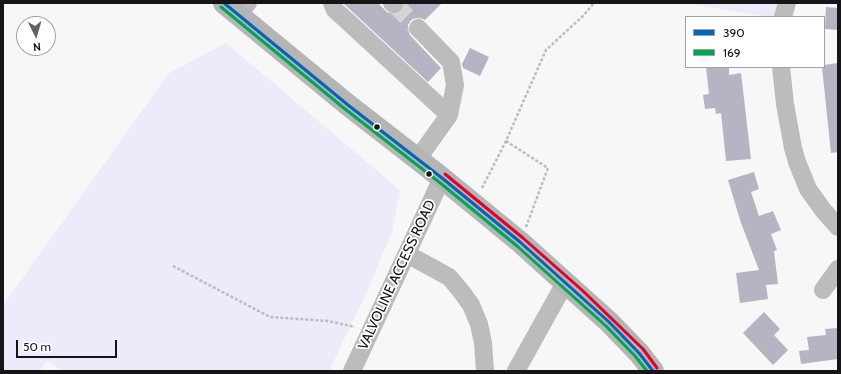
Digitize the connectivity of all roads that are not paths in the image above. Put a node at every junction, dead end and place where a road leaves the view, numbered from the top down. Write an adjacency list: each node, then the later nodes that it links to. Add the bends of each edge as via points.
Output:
1 (332, 3): 7 (street, via 335,10)
2 (787, 3): 4 (street)
3 (237, 7): 8 (main road)
4 (783, 16)
5 (418, 28): 7 (street, via 451,62 455,84)
6 (781, 68): 10 (street, via 785,104 797,162 808,189)
7 (449, 115): 8 (street)
8 (417, 160): 9 (main road)
9 (442, 178): 11 (street, VALVOLINE ACCESS ROAD); 13 (main road)
10 (838, 227)
11 (407, 254): 15 (street, VALVOLINE ACCESS ROAD); 16 (street, via 449,277 471,305 479,324)
12 (838, 269): 14 (street)
13 (565, 283): 17 (street); 18 (main road, via 639,353)
14 (823, 290)
15 (352, 371)
16 (485, 371)
17 (516, 371)
18 (653, 371)

